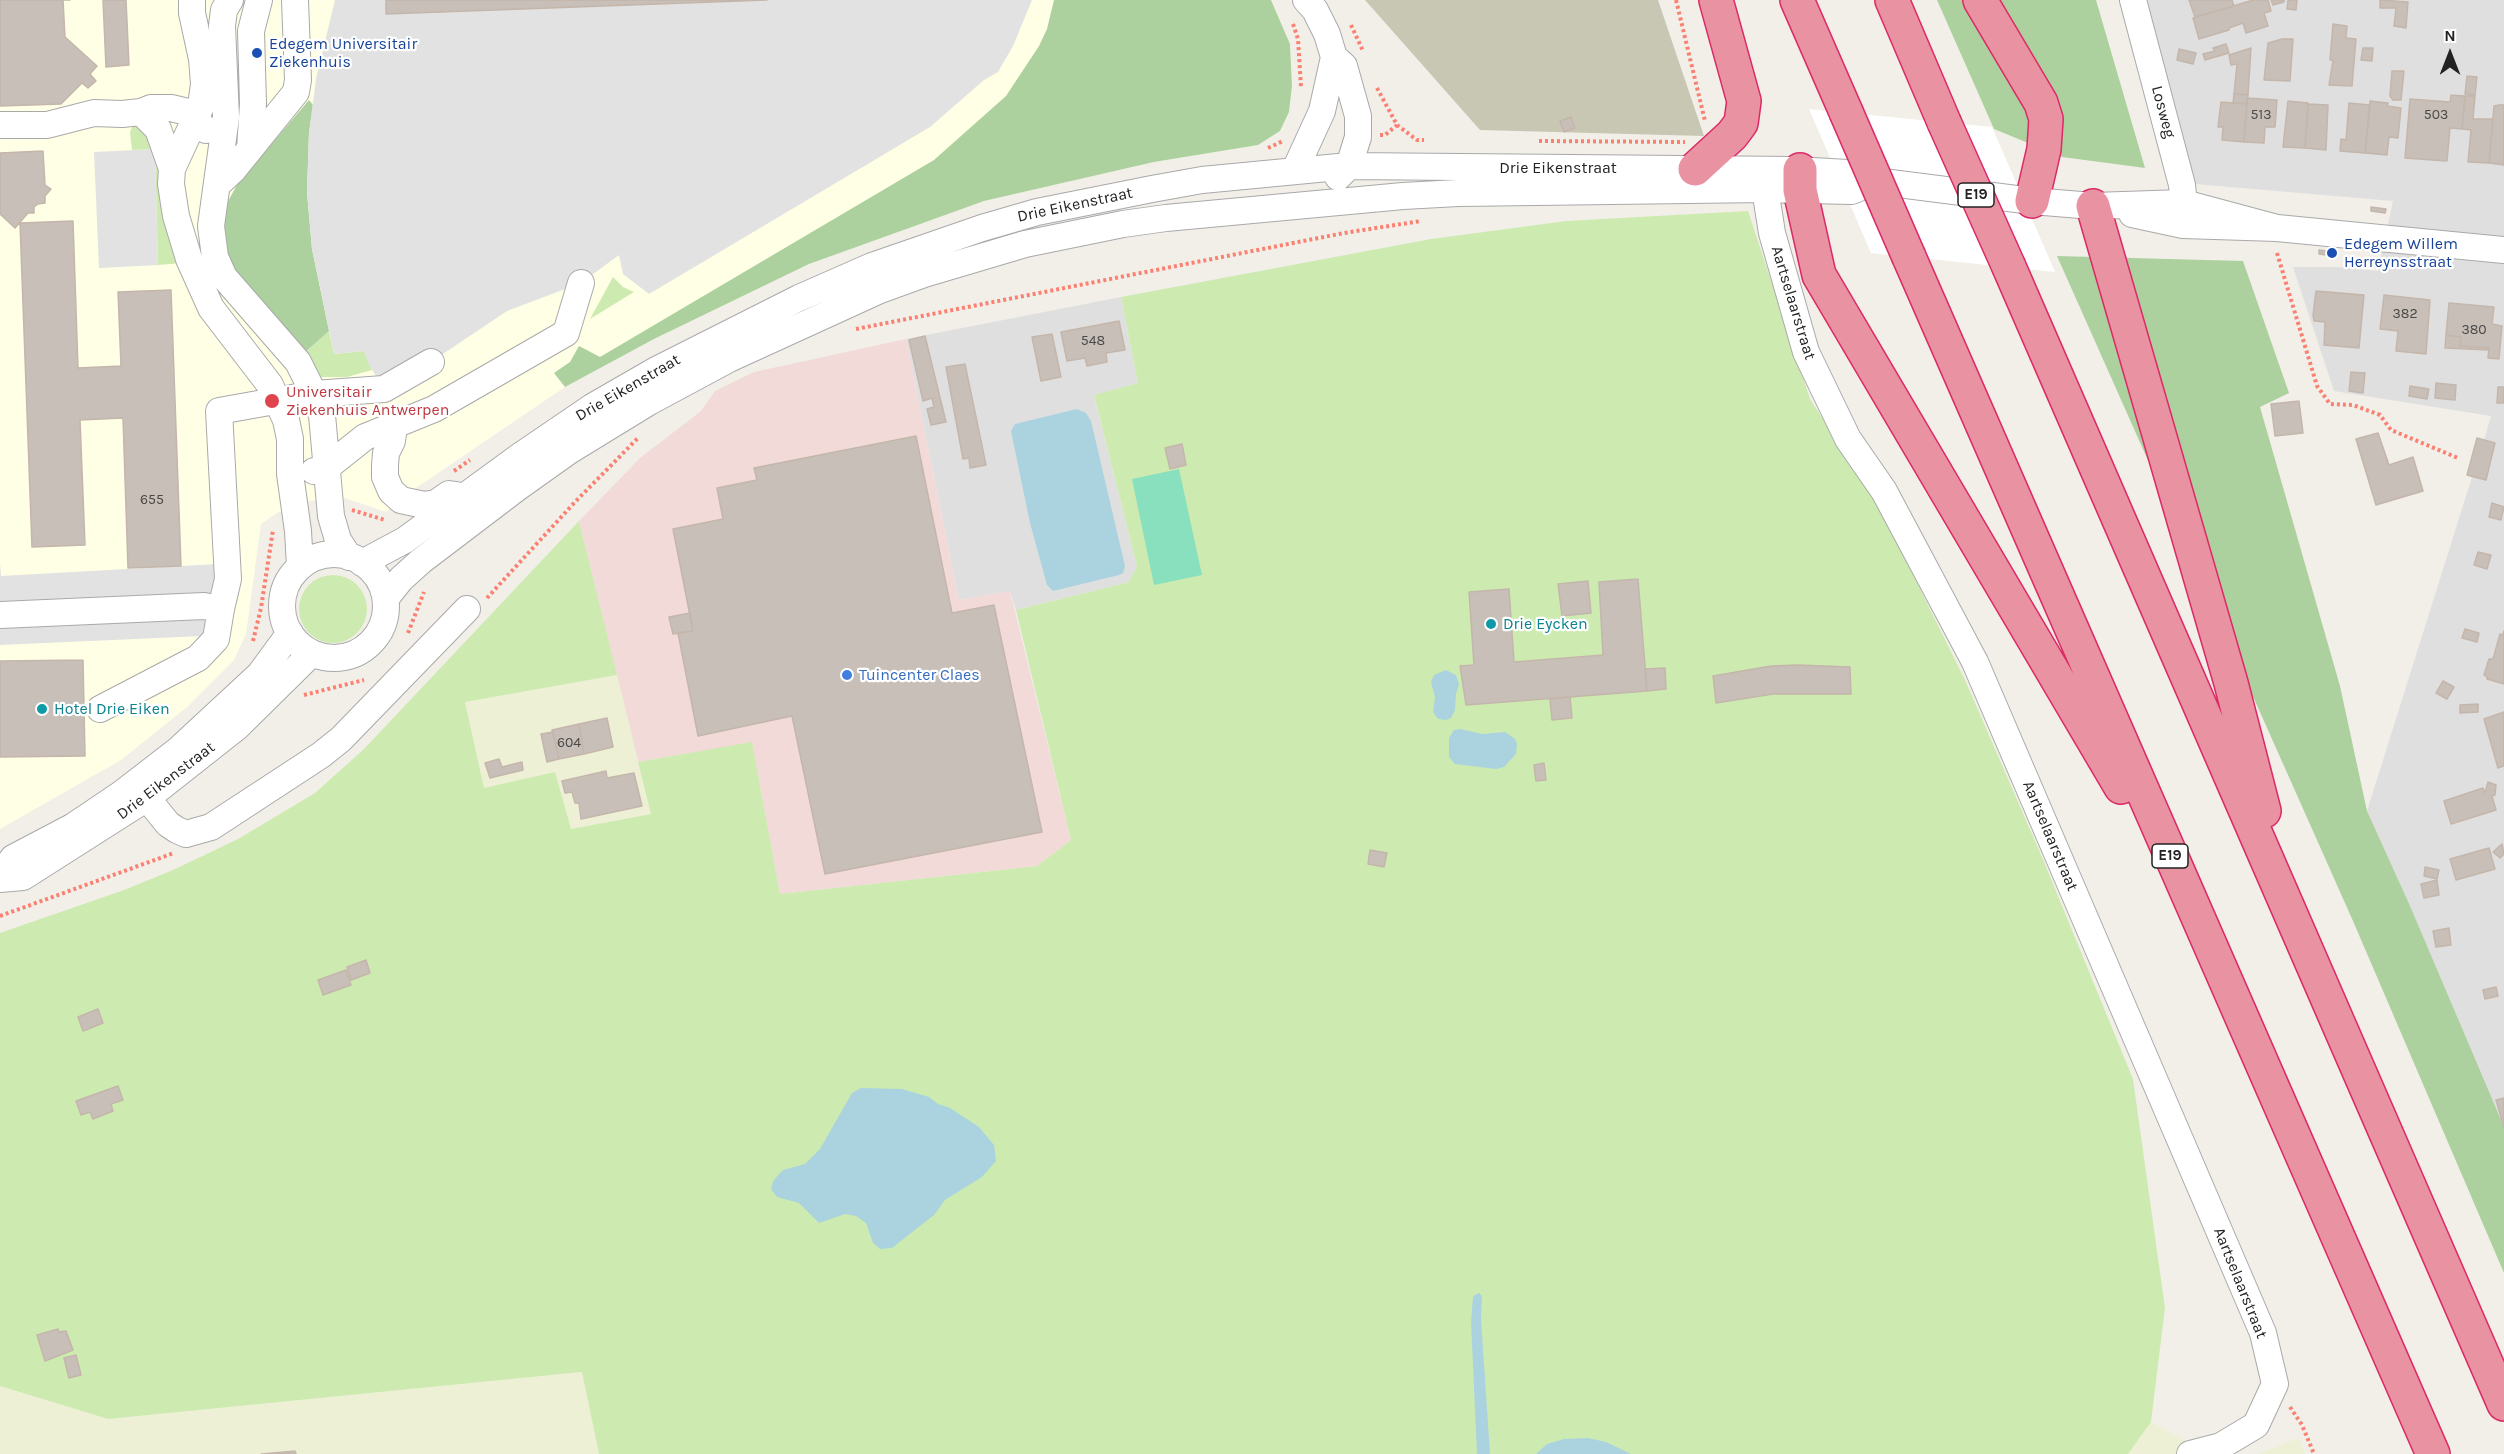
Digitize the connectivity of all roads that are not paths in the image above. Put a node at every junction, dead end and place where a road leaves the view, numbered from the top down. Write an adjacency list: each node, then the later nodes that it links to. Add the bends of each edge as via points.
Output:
1 (192, 0): 16 (street, via 204,84)
2 (230, 0): 21 (street, via 222,26 226,117)
3 (259, 0): 19 (street, via 251,31)
4 (271, 0): 17 (street, via 267,23)
5 (283, 0): 17 (street)
6 (296, 0): 17 (street, via 296,92)
7 (1716, 0): 20 (highway, via 1744,101 1741,123 1732,135)
8 (1797, 0): 56 (highway, E19, bridge)
9 (1892, 0): 55 (highway, E19, bridge)
10 (1980, 0): 29 (highway, via 2046,118 2044,149)
11 (2133, 0): 31 (street, Losweg)
12 (1299, 10): 13 (street, via 1315,10)
13 (1334, 57): 15 (street, via 1344,66); 25 (street, via 1322,111)
14 (141, 112): 16 (street, via 171,108); 18 (street, via 94,113 47,125); 24 (street, via 158,129)
15 (1358, 116): 22 (street, via 1358,137); 23 (street, via 1367,136 1390,159)
16 (196, 118): 21 (street); 24 (street)
17 (276, 118): 19 (street)
18 (0, 126)
19 (250, 149): 27 (street)
20 (1691, 155): 23 (street, Drie Eikenstraat); 26 (street, Drie Eikenstraat)
21 (221, 156): 27 (street)
22 (1349, 166): 23 (street, Drie Eikenstraat); 25 (street, Drie Eikenstraat); 32 (street, via 1328,184 1238,198)
23 (1420, 166)
24 (172, 169): 39 (street, via 176,216 189,259 211,308)
25 (1295, 170): 35 (street, Drie Eikenstraat, via 1202,180 1037,212 913,251)
26 (1800, 180): 28 (street, Drie Eikenstraat); 29 (street, Drie Eikenstraat, via 1852,191 1875,182); 56 (highway, via 1819,275)
27 (217, 184): 38 (street, via 211,226 224,277 298,362)
28 (1766, 189): 32 (street, Drie Eikenstraat, via 1458,192); 58 (street, Aartselaarstraat, via 1772,233 1806,352 1848,439 1884,491 1975,662 2263,1333 2275,1384 2256,1425 2221,1446)
29 (2032, 201): 30 (street, Drie Eikenstraat)
30 (2093, 206): 31 (street, Drie Eikenstraat); 55 (highway, via 2231,683)
31 (2184, 214): 33 (street, Drie Eikenstraat, via 2277,228)
32 (1208, 215): 36 (street, Drie Eikenstraat, via 1123,224 1025,244 924,274)
33 (2504, 250)
34 (582, 283): 40 (street, via 566,333 434,409)
35 (799, 298): 36 (street); 43 (street, Drie Eikenstraat, via 620,391)
36 (820, 316): 46 (street, Drie Eikenstraat, via 729,359 568,450 421,561)
37 (431, 362): 38 (street, via 384,389)
38 (314, 394): 39 (street); 41 (street, via 322,416)
39 (279, 401): 42 (street, via 290,439); 47 (street, via 219,411 228,579)
40 (394, 426): 41 (street, via 365,437); 43 (street, via 386,453 385,477 401,500 424,505 449,494)
41 (326, 468): 42 (street); 44 (street, via 338,540)
42 (290, 474): 45 (street)
43 (465, 496): 44 (street, Drie Eikenstraat, via 405,540)
44 (356, 560): 45 (street, via 338,555 318,557); 46 (street, via 374,572)
45 (300, 566): 50 (street, via 291,574 283,596 283,615)
46 (386, 598): 51 (street, via 378,634 367,646 356,653 331,658)
47 (221, 609): 49 (street, via 204,606); 52 (street, via 216,639 198,658)
48 (467, 609): 53 (street, via 341,739 211,827 186,834 177,831)
49 (0, 615)
50 (290, 633): 51 (street); 54 (street, Drie Eikenstraat, via 260,674 178,750 72,827 13,858)
51 (312, 653): 53 (street, Drie Eikenstraat, via 237,727)
52 (100, 709)
53 (147, 798): 54 (street, Drie Eikenstraat, via 23,877)
54 (0, 878)
55 (2287, 903): 57 (highway, E19)
56 (2195, 912): 59 (highway, E19)
57 (2504, 1404)
58 (2190, 1454)
59 (2433, 1454)

